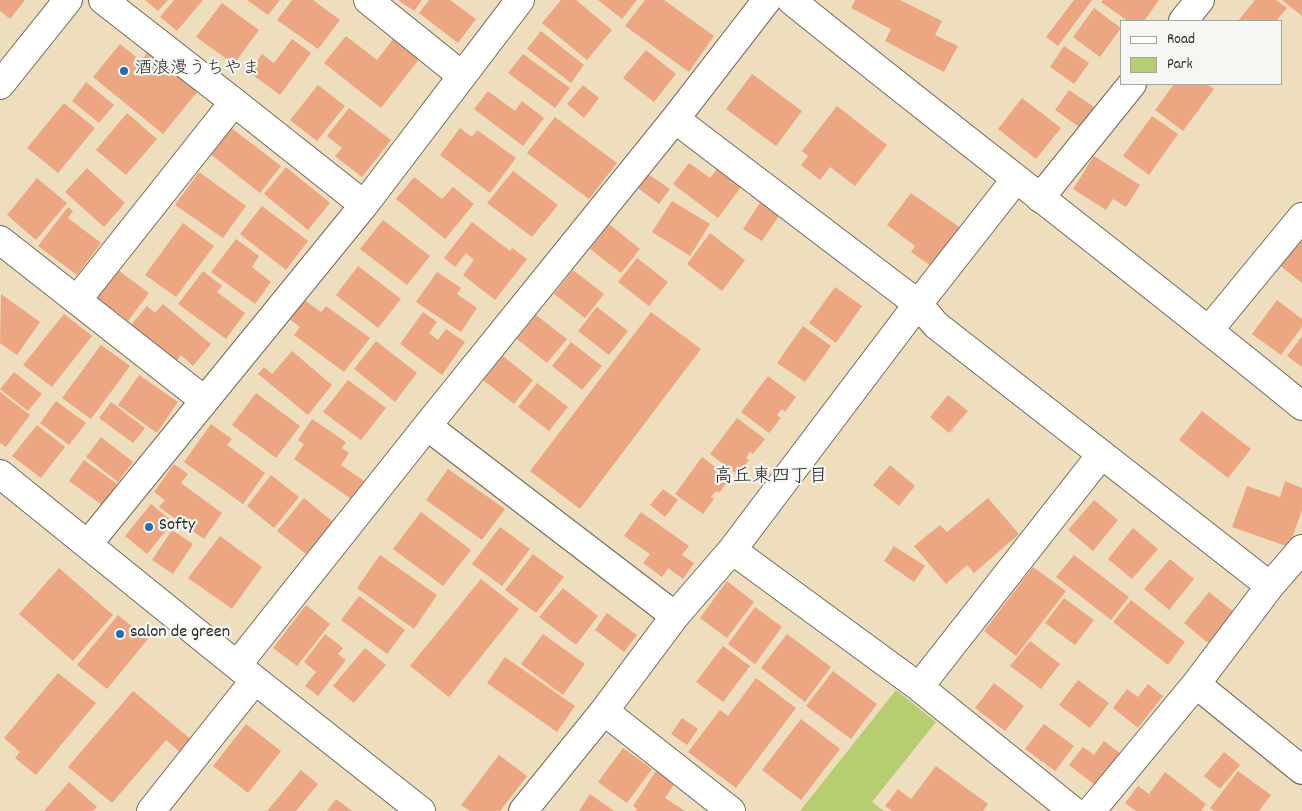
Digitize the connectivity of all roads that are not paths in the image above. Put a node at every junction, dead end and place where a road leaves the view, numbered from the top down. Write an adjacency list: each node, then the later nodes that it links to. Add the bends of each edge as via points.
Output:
1 (68, 0): 10 (street)
2 (103, 0): 12 (street)
3 (368, 0): 9 (street)
4 (520, 0): 9 (street)
5 (767, 0): 13 (street)
6 (791, 0): 14 (street)
7 (1200, 0): 8 (street)
8 (1184, 20)
9 (461, 75): 16 (street)
10 (0, 85)
11 (1131, 85): 15 (street)
12 (234, 102): 16 (street); 19 (street)
13 (675, 119): 20 (street); 24 (street)
14 (1016, 180): 15 (street); 20 (street)
15 (1040, 198): 21 (street)
16 (364, 205): 22 (street)
17 (1302, 217): 21 (street)
18 (0, 240): 19 (street)
19 (77, 300): 22 (street)
20 (918, 304): 25 (street, via 936,325); 29 (street)
21 (1209, 330): 23 (street)
22 (204, 400): 27 (street)
23 (1302, 406)
24 (427, 426): 31 (street); 32 (street)
25 (1101, 455): 30 (street); 34 (street)
26 (0, 474): 27 (street)
27 (88, 544): 32 (street)
28 (1302, 549): 30 (street)
29 (732, 550): 31 (street); 34 (street)
30 (1270, 586): 33 (street)
31 (675, 616): 35 (street)
32 (246, 672): 37 (street); 38 (street)
33 (1196, 684): 36 (street); 42 (street)
34 (919, 687): 41 (street)
35 (604, 711): 39 (street); 40 (street)
36 (1302, 770)
37 (151, 811)
38 (421, 811)
39 (523, 811)
40 (731, 811)
41 (1072, 811)
42 (1091, 811)

